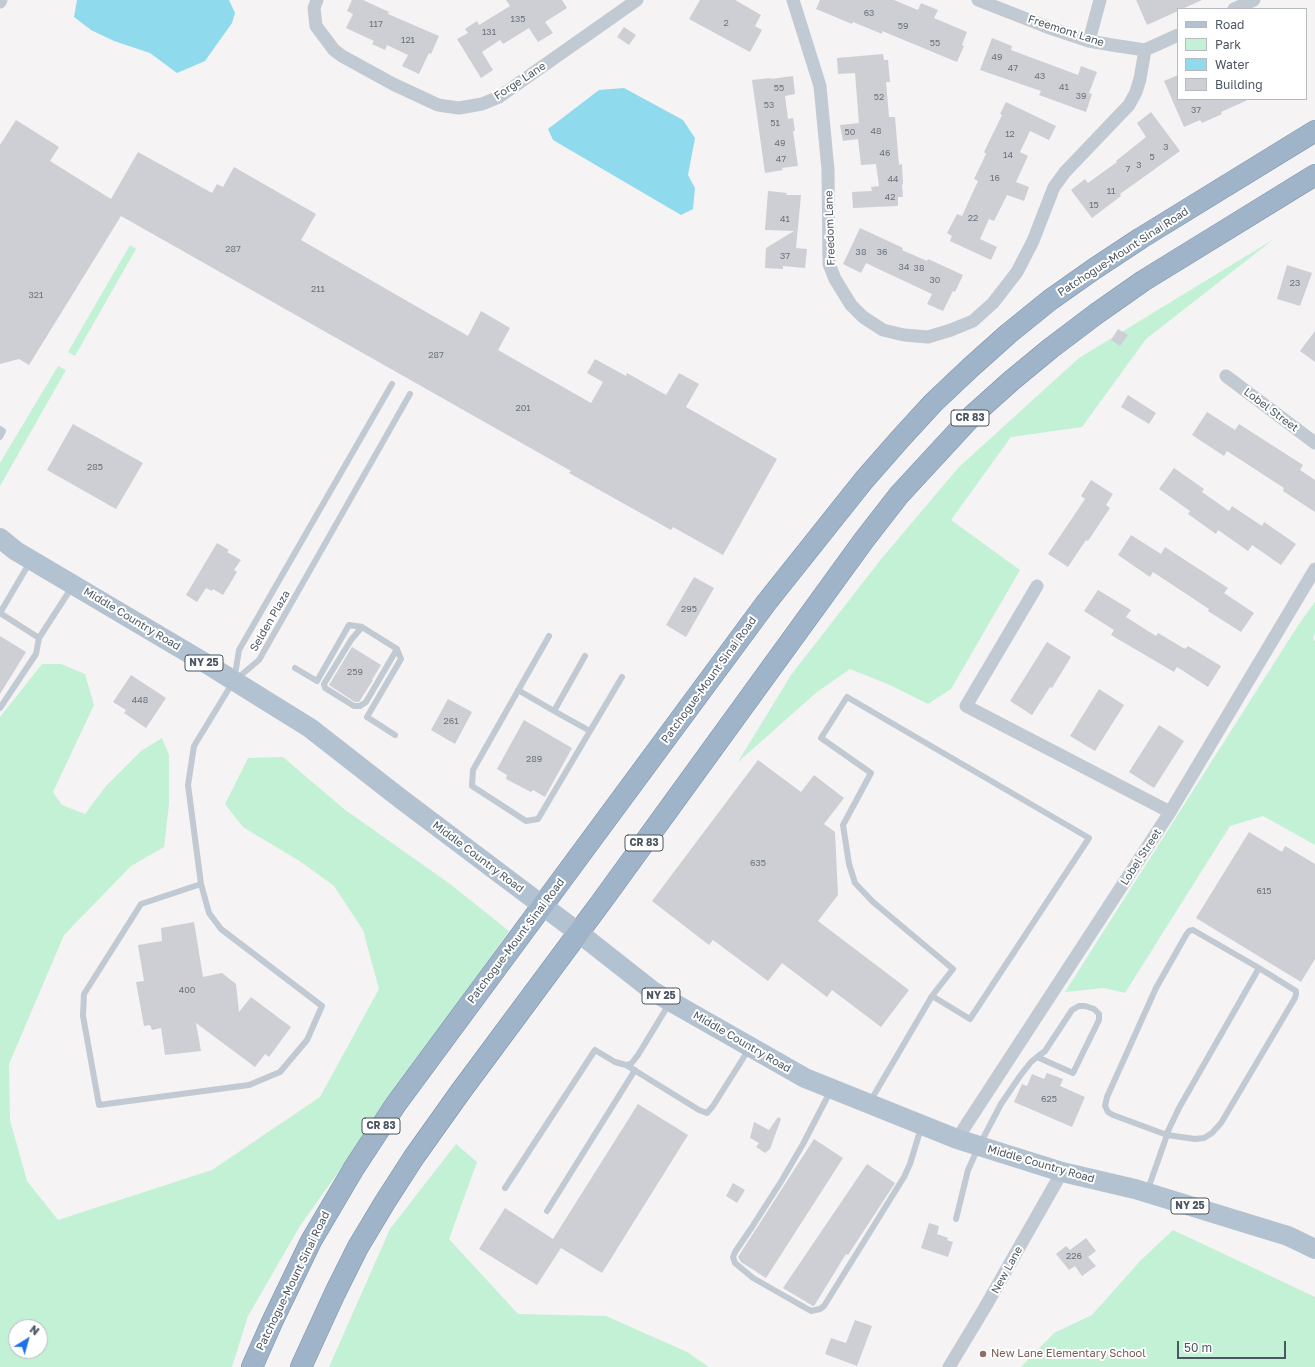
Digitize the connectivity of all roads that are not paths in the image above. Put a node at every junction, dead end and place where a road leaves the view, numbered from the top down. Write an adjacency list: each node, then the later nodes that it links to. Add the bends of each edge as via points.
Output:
1 (317, 0): 2 (street, Forge Lane, via 314,8 316,26 334,50 393,84 438,105 459,108 482,104 499,97)
2 (637, 0)
3 (793, 0): 10 (street, Freedom Lane, via 820,86 828,170 829,264 835,280 851,305 863,317 883,330 904,335 928,337 951,330 973,321 993,303 1017,272 1033,241 1054,187 1128,105 1136,92)
4 (978, 0): 9 (street, Freemont Lane, via 1046,27)
5 (1100, 0): 9 (street)
6 (1254, 0): 7 (street)
7 (1236, 8)
8 (1177, 35): 10 (street)
9 (1089, 40): 10 (street, Freemont Lane)
10 (1145, 50)
11 (1315, 131): 39 (highway, Patchogue-Mount Sinai Road / CR 83, via 1094,269 1050,300 1008,334 933,403 864,480 766,602)
12 (1315, 175): 40 (highway, CR 83, via 1143,281 1096,314 1010,381 972,416 899,495 864,540)
13 (1226, 376): 18 (street, Lobel Street)
14 (392, 384): 31 (lane, Selden Plaza, via 239,650)
15 (410, 394): 31 (lane, Selden Plaza, via 259,660)
16 (0, 429): 17 (lane, via 3,431)
17 (0, 436)
18 (1315, 443)
19 (0, 538): 20 (main road, Middle Country Road / NY 25)
20 (31, 560): 22 (main road, Middle Country Road / NY 25); 26 (lane, via 0,613)
21 (1315, 569): 37 (street, Lobel Street)
22 (74, 584): 26 (lane); 31 (main road, Middle Country Road / NY 25)
23 (1037, 586): 37 (street, via 966,706)
24 (362, 627): 27 (lane); 27 (lane, via 324,684 325,688 354,706 366,702); 29 (lane, via 349,625 317,681)
25 (549, 636): 32 (lane)
26 (39, 638): 33 (lane, via 36,654)
27 (397, 648): 36 (lane, via 401,659 367,717)
28 (585, 656): 34 (lane)
29 (295, 668)
30 (622, 677): 35 (lane)
31 (234, 681): 38 (lane, via 194,746 188,785); 39 (main road, Middle Country Road / NY 25, via 310,728)
32 (518, 690): 34 (lane); 35 (lane, via 473,770 472,786 526,822 538,819)
33 (0, 708)
34 (554, 711): 35 (lane)
35 (590, 731)
36 (395, 735)
37 (1170, 812): 52 (street, Lobel Street)
38 (201, 884): 38 (lane, via 141,904 84,994 83,1016 99,1105 249,1085 280,1072 307,1040 322,1006 222,929 209,914)
39 (542, 905): 40 (main road, Middle Country Road / NY 25); 60 (highway, Patchogue-Mount Sinai Road / CR 83, via 373,1138 311,1241)
40 (579, 933): 43 (main road, Middle Country Road / NY 25, via 654,992); 61 (highway, CR 83, via 447,1110 385,1202 358,1247)
41 (1259, 968): 51 (lane); 51 (lane, via 1296,991 1295,998 1212,1133 1195,1140); 51 (lane, via 1193,930 1186,934 1156,988 1105,1106 1113,1115)
42 (932, 996): 42 (lane, via 953,969 873,902 855,883 849,864 843,825 871,773 821,738 847,697 1089,838 970,1019); 49 (lane)
43 (670, 1001): 44 (main road, Middle Country Road / NY 25); 46 (lane, via 638,1055 631,1064)
44 (750, 1047): 47 (lane, via 707,1113); 48 (main road, Middle Country Road / NY 25, via 805,1078)
45 (1037, 1057): 45 (lane, via 1045,1051 1072,1010 1085,1006 1099,1014 1099,1020 1073,1073); 53 (lane, via 1020,1076)
46 (626, 1065): 47 (lane); 55 (lane, via 595,1050)
47 (635, 1070): 57 (lane)
48 (832, 1089): 49 (main road, Middle Country Road / NY 25); 50 (lane, via 782,1180 733,1257 735,1263 753,1278 811,1310 824,1306 904,1177)
49 (869, 1104): 50 (main road, Middle Country Road / NY 25)
50 (922, 1125): 52 (main road, Middle Country Road / NY 25)
51 (1166, 1135): 56 (lane)
52 (957, 1139): 53 (main road, Middle Country Road / NY 25)
53 (979, 1146): 54 (main road, Middle Country Road / NY 25); 58 (lane, via 968,1170)
54 (1062, 1172): 56 (main road, Middle Country Road / NY 25); 62 (street, New Lane)
55 (505, 1188)
56 (1147, 1193): 59 (main road, Middle Country Road / NY 25, via 1288,1236)
57 (547, 1211)
58 (956, 1219)
59 (1315, 1249)
60 (252, 1367)
61 (301, 1367)
62 (949, 1367)

